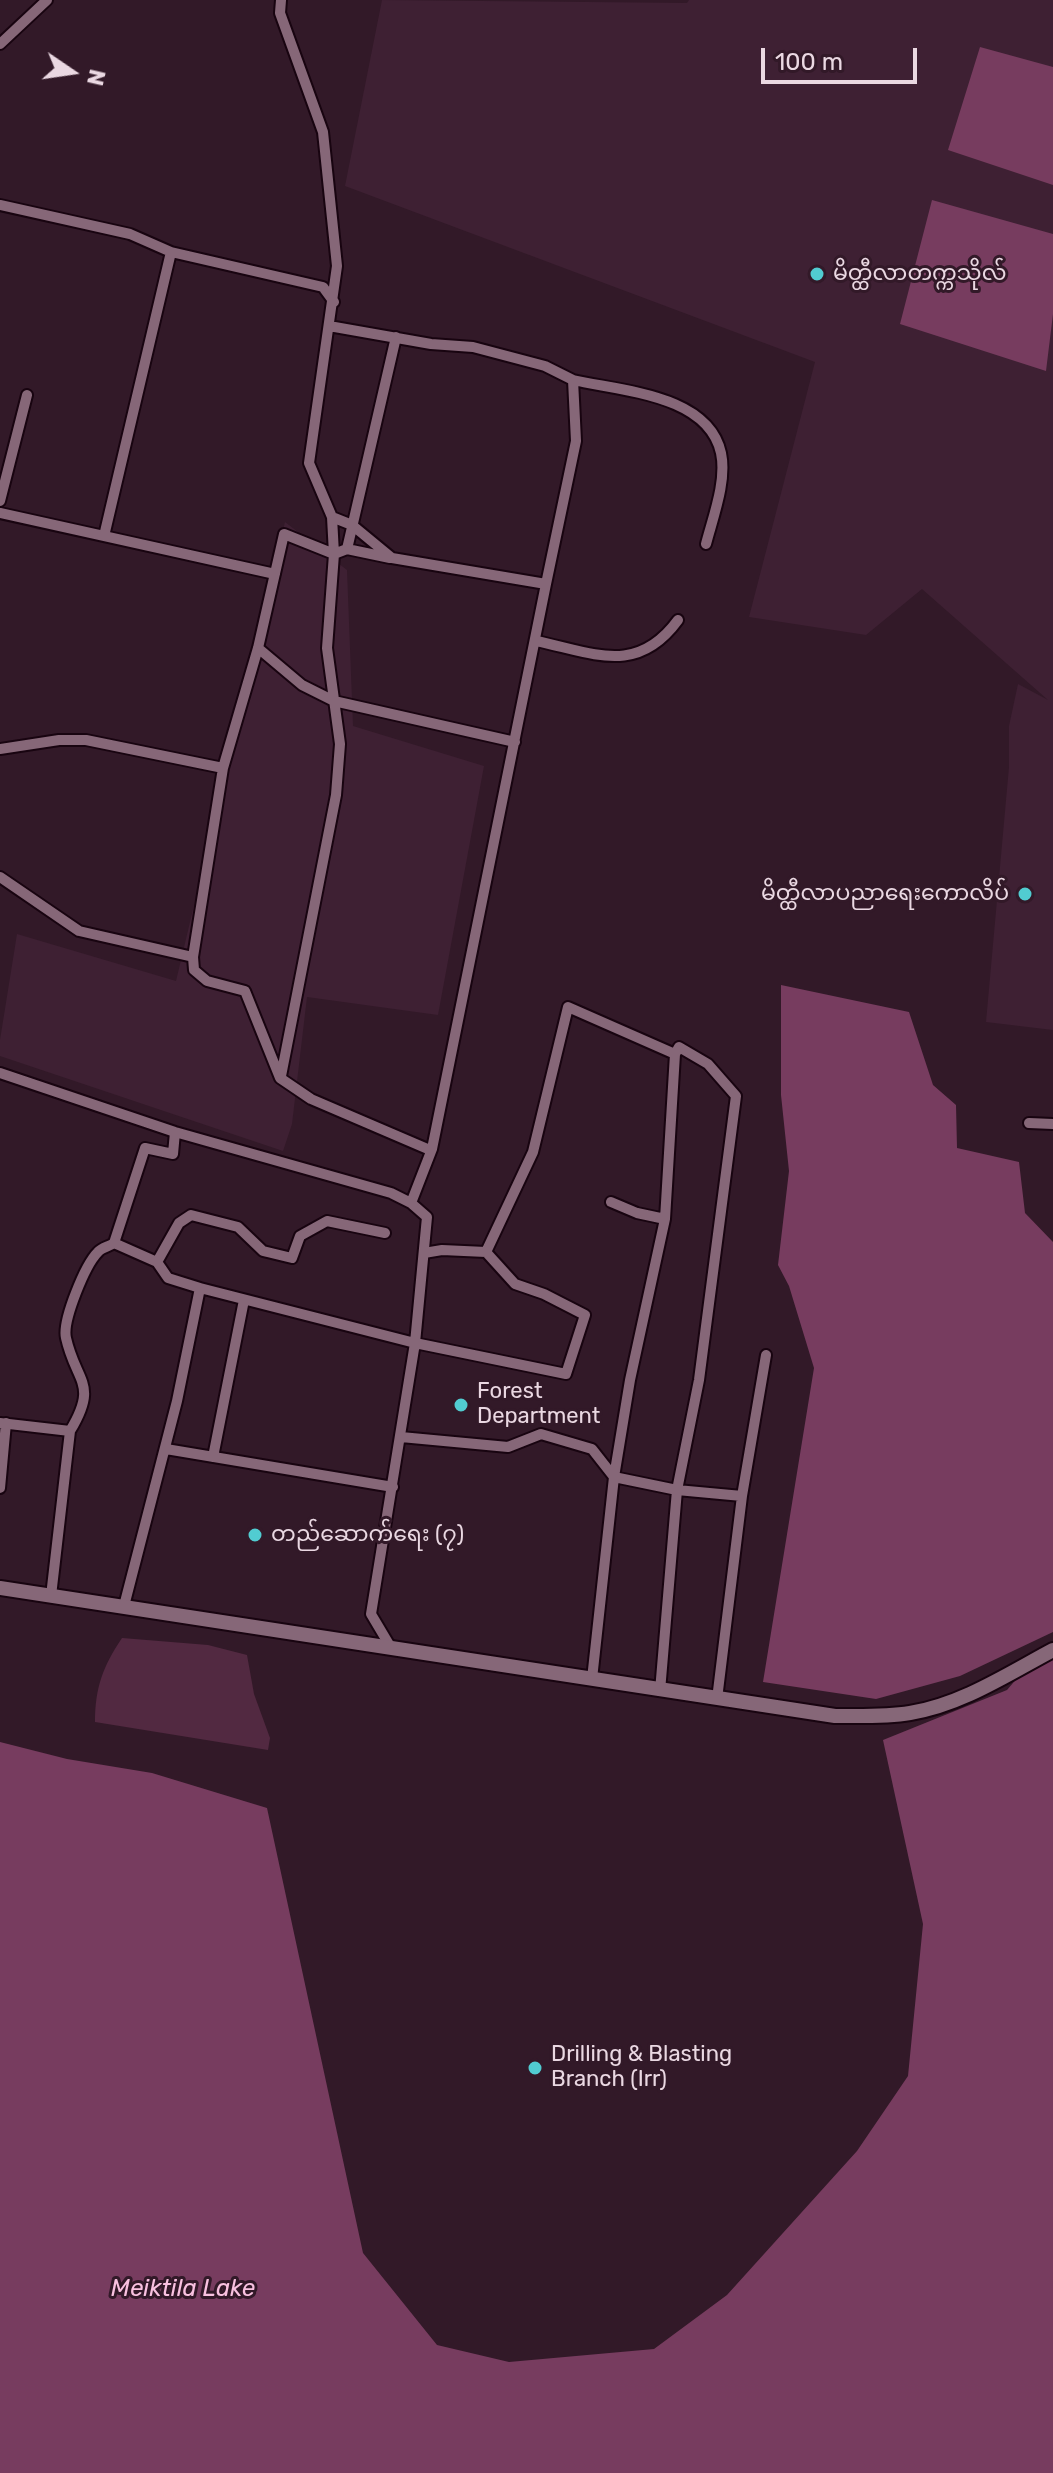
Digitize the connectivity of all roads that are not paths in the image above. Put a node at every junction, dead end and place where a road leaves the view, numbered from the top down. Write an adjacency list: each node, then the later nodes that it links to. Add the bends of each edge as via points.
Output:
1 (47, 0): 3 (street)
2 (281, 0): 6 (street, via 280,13 323,132 337,266)
3 (0, 44)
4 (0, 205): 5 (street, via 130,234)
5 (171, 252): 6 (street, via 323,287); 15 (street)
6 (334, 302): 7 (street)
7 (329, 326): 8 (street); 13 (street, via 309,463)
8 (396, 337): 9 (street, via 473,347 545,366); 14 (street)
9 (573, 380): 16 (street, via 690,410 711,430 721,453 719,495); 21 (street, via 576,441)
10 (27, 395): 11 (street)
11 (0, 501)
12 (0, 513): 15 (street)
13 (332, 517): 14 (street); 18 (street)
14 (352, 525): 17 (street); 19 (street)
15 (104, 536): 20 (street)
16 (706, 544)
17 (347, 549): 18 (street); 19 (street)
18 (334, 554): 20 (street, via 284,534); 25 (street, via 327,648)
19 (392, 558): 21 (street)
20 (275, 574): 24 (street)
21 (546, 584): 23 (street)
22 (678, 620): 23 (street, via 661,643 617,658)
23 (536, 641): 26 (street)
24 (258, 648): 25 (street, via 302,685); 28 (street)
25 (334, 701): 26 (street); 33 (street, via 340,744 336,795)
26 (515, 742): 37 (street)
27 (0, 749): 28 (street, via 86,740)
28 (223, 768): 30 (street)
29 (0, 879): 30 (street, via 79,931)
30 (193, 957): 33 (street, via 194,970 207,981 245,991)
31 (675, 1054): 40 (street); 43 (street, via 568,1007 533,1152); 58 (street, via 679,1047 708,1064 736,1096 699,1380)
32 (0, 1073): 36 (street)
33 (280, 1078): 37 (street, via 311,1099)
34 (1029, 1123): 35 (street)
35 (1053, 1124)
36 (175, 1132): 39 (street); 42 (street, via 173,1154 145,1148)
37 (430, 1150): 39 (street)
38 (611, 1202): 40 (street)
39 (411, 1203): 44 (street, via 427,1217)
40 (665, 1219): 55 (street)
41 (385, 1233): 45 (street, via 327,1221 300,1236 292,1258 263,1251 238,1227 191,1215 179,1223)
42 (114, 1243): 45 (street); 51 (street, via 98,1251 70,1312 65,1335 85,1382 83,1410)
43 (486, 1252): 44 (street); 48 (street, via 515,1284 585,1315 566,1374)
44 (424, 1253): 48 (street)
45 (157, 1262): 46 (street, via 168,1278)
46 (200, 1288): 47 (street); 53 (street)
47 (244, 1300): 48 (street); 54 (street)
48 (415, 1343): 52 (street)
49 (766, 1355): 59 (street)
50 (3, 1423): 51 (street); 57 (street)
51 (70, 1431): 61 (street)
52 (401, 1437): 55 (street, via 508,1447 541,1434 592,1449); 56 (street)
53 (166, 1449): 54 (street); 62 (street)
54 (213, 1457): 56 (street)
55 (614, 1477): 58 (street); 65 (street)
56 (393, 1487): 63 (street, via 371,1614)
57 (0, 1488)
58 (677, 1490): 59 (street); 66 (street)
59 (742, 1496): 67 (street)
60 (0, 1588): 61 (street)
61 (51, 1596): 62 (street)
62 (124, 1606): 63 (street)
63 (390, 1646): 65 (street)
64 (1053, 1650): 67 (street, via 981,1689 910,1713 835,1716)
65 (592, 1679): 66 (street)
66 (660, 1691): 67 (street)
67 (717, 1699)

